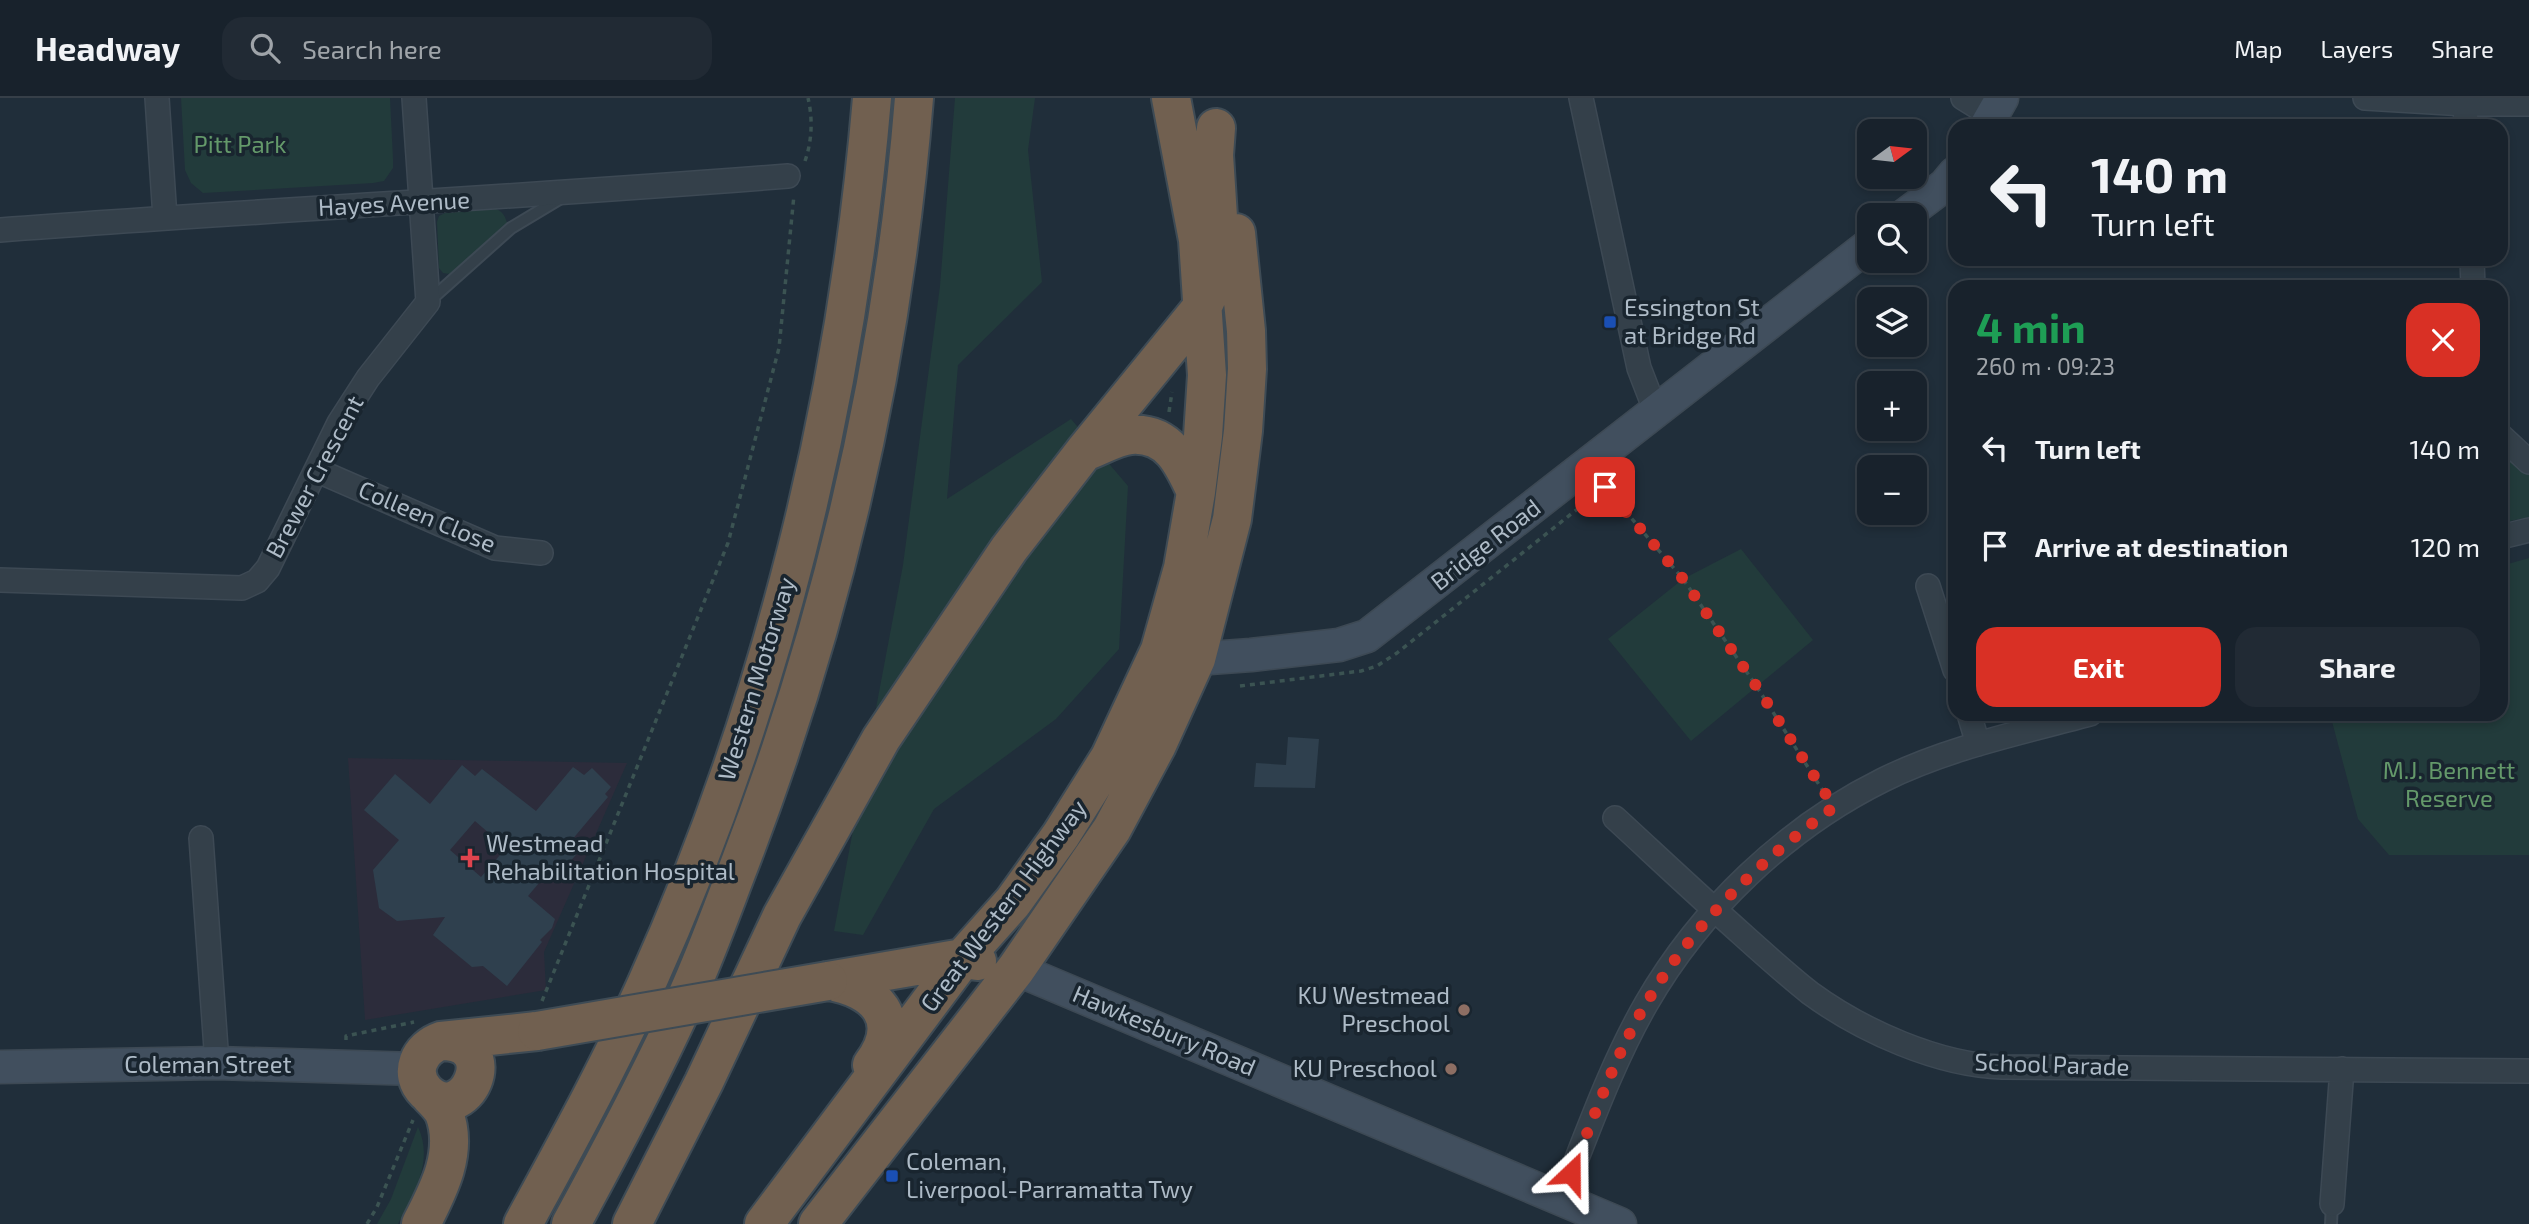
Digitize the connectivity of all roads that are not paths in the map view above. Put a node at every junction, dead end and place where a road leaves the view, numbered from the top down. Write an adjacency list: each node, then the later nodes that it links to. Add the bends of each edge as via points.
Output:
1 (157, 98): 18 (street)
2 (414, 98): 16 (street)
3 (872, 98): 58 (highway, Western Motorway, via 856,252 832,396 798,544 758,687 716,811 647,983)
4 (914, 98): 59 (highway, Western Motorway, via 874,396 834,571 795,710 687,995)
5 (1171, 98): 22 (highway, Great Western Highway, via 1193,210)
6 (1581, 98): 23 (street, via 1639,368)
7 (1963, 98): 11 (street)
8 (2365, 98): 12 (street)
9 (2529, 104): 12 (street)
10 (1213, 113): 22 (highway, via 1220,248 1216,275); 36 (highway, Great Western Highway, via 1233,212 1247,369 1232,519)
11 (1993, 113)
12 (2466, 115)
13 (796, 176): 15 (street, Hayes Avenue)
14 (1948, 181): 17 (street)
15 (570, 193): 16 (street, Hayes Avenue); 21 (lane, Brewer Crescent, via 511,228)
16 (421, 202): 18 (street, Hayes Avenue); 21 (street)
17 (1921, 203)
18 (165, 218): 19 (street, Hayes Avenue)
19 (0, 230)
20 (1857, 254): 23 (street, Bridge Road)
21 (428, 302): 27 (street, Brewer Crescent, via 368,378)
22 (1203, 306): 25 (highway); 28 (highway, Great Western Highway, via 1206,380)
23 (1656, 412): 36 (street, Bridge Road, via 1367,636 1339,645)
24 (2508, 442): 26 (street)
25 (1084, 452): 28 (highway, via 1130,435 1149,436 1165,442 1182,461); 60 (highway, via 1009,549 881,739 782,916)
26 (2529, 462)
27 (316, 470): 31 (street, Colleen Close, via 495,548); 32 (street, Brewer Crescent, via 268,568 257,581 242,588)
28 (1196, 492): 35 (highway, Great Western Highway)
29 (2529, 530): 30 (street)
30 (2508, 535)
31 (541, 553)
32 (0, 580)
33 (1928, 586): 34 (street)
34 (1948, 648)
35 (1160, 650): 36 (street, Bridge Road); 43 (highway, Great Western Highway, via 1110,757 1085,798 1013,902)
36 (1196, 659): 44 (highway, Great Western Highway, via 1112,829)
37 (1971, 721): 39 (street)
38 (2064, 721): 39 (street)
39 (1978, 744): 42 (street, via 1884,779 1834,807 1782,846)
40 (1615, 818): 42 (street, School Parade)
41 (201, 838): 48 (street)
42 (1715, 910): 50 (street, School Parade, via 1828,1005 1902,1043 1972,1065); 55 (street, via 1646,1003)
43 (963, 958): 44 (highway); 45 (highway); 54 (highway, Great Western Highway)
44 (1016, 969): 55 (street, Hawkesbury Road); 62 (highway, Great Western Highway)
45 (828, 981): 46 (highway, bridge); 54 (highway, via 868,996 887,1025 886,1044 852,1091)
46 (534, 1017): 47 (highway); 52 (highway)
47 (432, 1030): 52 (highway, via 469,1051 476,1066); 53 (highway, via 418,1059)
48 (217, 1063): 49 (street, Coleman Street); 53 (street, Coleman Street, via 347,1067)
49 (0, 1067)
50 (2342, 1069): 51 (street, School Parade); 56 (street)
51 (2529, 1071)
52 (474, 1083): 53 (highway, via 460,1097 440,1100)
53 (421, 1092): 57 (highway, via 443,1112 449,1151 444,1175)
54 (839, 1124): 61 (highway, Great Western Highway)
55 (1561, 1199): 63 (street, Hawkesbury Road)
56 (2332, 1214)
57 (421, 1224)
58 (523, 1224)
59 (570, 1224)
60 (632, 1224)
61 (764, 1224)
62 (818, 1224)
63 (1620, 1224)

